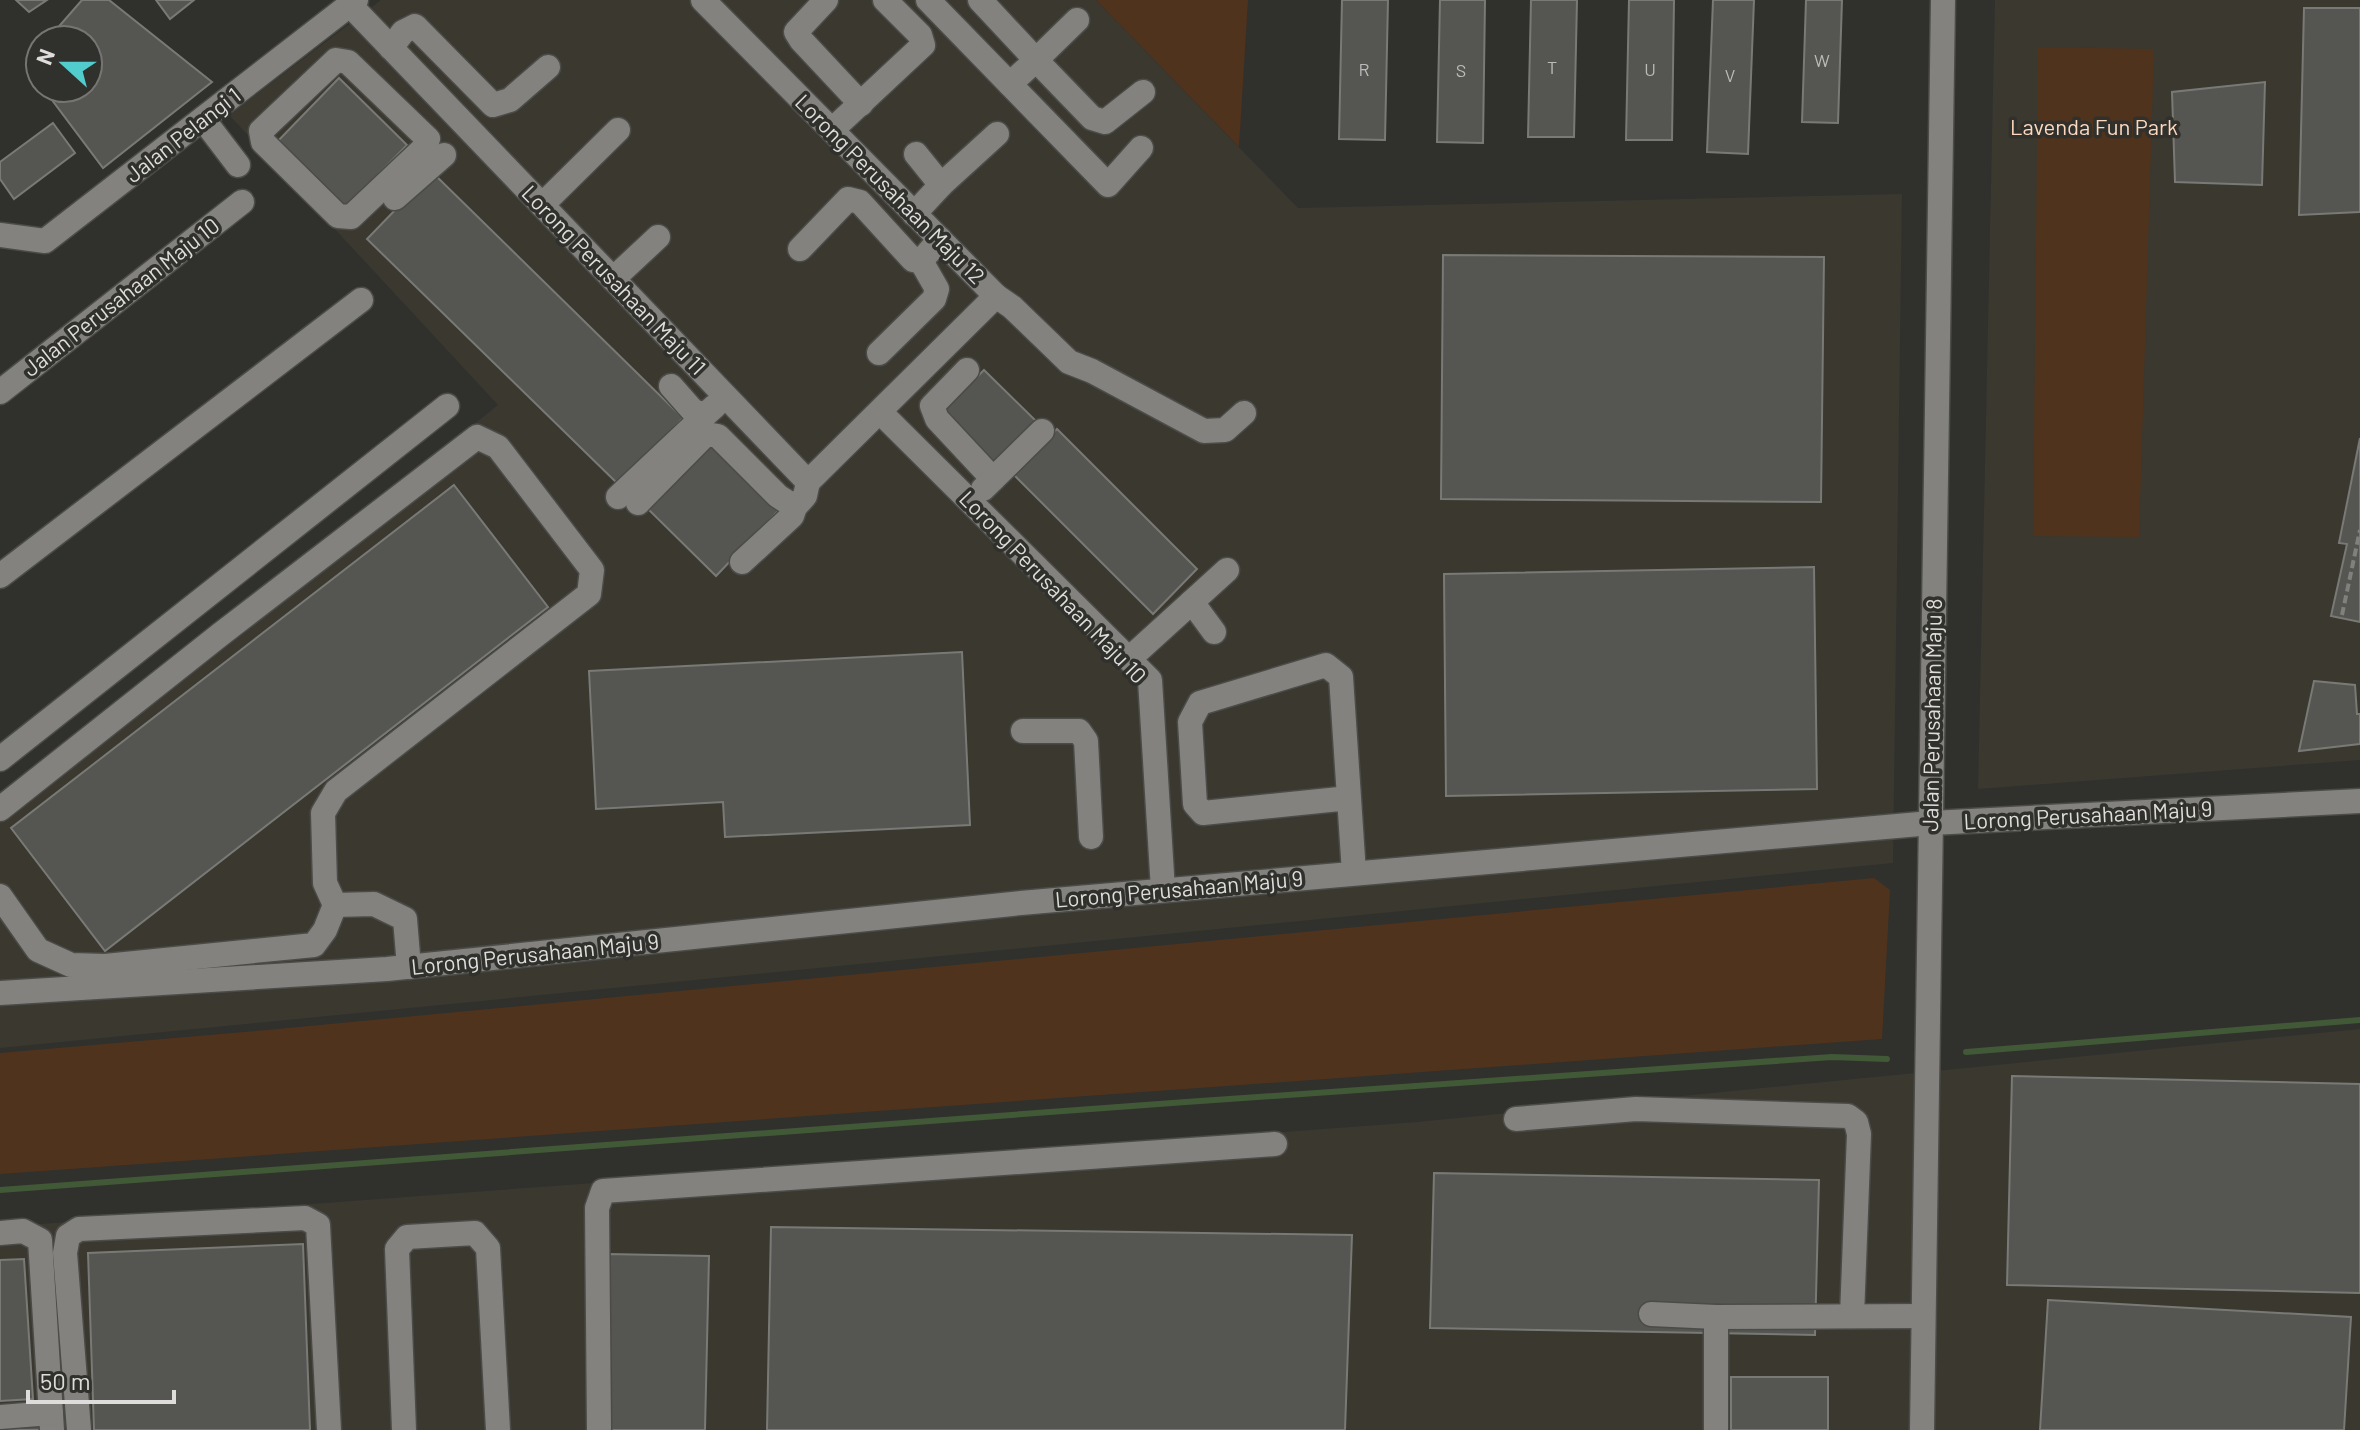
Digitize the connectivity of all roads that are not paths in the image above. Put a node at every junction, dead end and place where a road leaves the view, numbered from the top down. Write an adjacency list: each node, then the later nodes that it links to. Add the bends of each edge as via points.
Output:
1 (703, 0): 19 (street, Lorong Perusahaan Maju 12)
2 (826, 0): 16 (street, via 796,32)
3 (885, 0): 16 (street, via 920,35 923,45)
4 (928, 0): 13 (street)
5 (980, 0): 10 (street)
6 (1943, 0): 63 (street, Jalan Perusahaan Maju 8)
7 (353, 2): 9 (street, Lorong Perusahaan Maju 11); 17 (street, Jalan Pelangi 1)
8 (1077, 20): 10 (street)
9 (391, 48): 11 (street, Lorong Perusahaan Maju 11); 12 (street, via 415,26 493,105 510,100)
10 (1036, 60): 13 (street); 15 (street, via 1092,118 1105,122)
11 (409, 66): 14 (street); 20 (street, Lorong Perusahaan Maju 11)
12 (548, 67)
13 (1010, 84): 22 (street, via 1108,185)
14 (381, 92): 14 (street, via 428,139 351,217 338,216 263,142 261,131 336,60 348,62)
15 (1143, 92)
16 (861, 104): 19 (street)
17 (203, 119): 24 (street); 30 (street, Jalan Pelangi 1, via 45,241)
18 (618, 130): 27 (street)
19 (832, 130): 29 (street, Lorong Perusahaan Maju 12)
20 (471, 131): 27 (street, Lorong Perusahaan Maju 11); 28 (street, via 451,164)
21 (997, 134): 25 (street)
22 (1141, 148)
23 (916, 154): 25 (street)
24 (238, 165)
25 (941, 185): 29 (street)
26 (242, 202): 41 (street, Jalan Perusahaan Maju 10)
27 (542, 205): 35 (street, Lorong Perusahaan Maju 11)
28 (382, 209)
29 (914, 214): 32 (street, Lorong Perusahaan Maju 12)
30 (0, 235)
31 (658, 237): 35 (street)
32 (940, 239): 34 (street); 36 (street, Lorong Perusahaan Maju 12)
33 (800, 249): 34 (street, via 848,199 860,202 913,260)
34 (921, 261): 38 (street, via 937,289 934,299)
35 (613, 279): 42 (street, Lorong Perusahaan Maju 11)
36 (996, 296): 44 (street, Lorong Perusahaan Maju 12); 45 (street, via 1069,362 1204,431 1225,430)
37 (361, 300): 53 (street)
38 (879, 353)
39 (967, 370): 48 (street, via 932,406 937,419)
40 (671, 386): 46 (street, via 693,411)
41 (0, 392)
42 (725, 396): 46 (street); 49 (street, Lorong Perusahaan Maju 11)
43 (447, 406): 59 (street)
44 (880, 412): 49 (street); 50 (street, Lorong Perusahaan Maju 10)
45 (1244, 413)
46 (705, 415): 51 (street, via 628,500 706,434 718,436)
47 (1042, 431): 48 (street)
48 (993, 479): 50 (street)
49 (808, 482): 51 (street)
50 (970, 502): 57 (street, Lorong Perusahaan Maju 10)
51 (795, 507): 52 (street, via 792,516)
52 (742, 562)
53 (3, 567)
54 (1227, 570): 55 (street)
55 (1192, 602): 56 (street); 57 (street)
56 (1214, 632)
57 (1129, 659): 66 (street, Lorong Perusahaan Maju 10, via 1150,680)
58 (1023, 731): 64 (street, via 1079,731 1086,741)
59 (0, 759)
60 (1349, 798): 60 (street, via 1341,677 1326,665 1200,703 1190,722 1195,804 1203,813); 65 (street)
61 (2360, 801): 63 (street, Lorong Perusahaan Maju 9)
62 (0, 809): 68 (street, via 477,437 498,447 592,570 589,594 336,791 323,813 325,883)
63 (1931, 823): 65 (street, Lorong Perusahaan Maju 9); 76 (street, Jalan Perusahaan Maju 8)
64 (1091, 837)
65 (1354, 873): 66 (street, Lorong Perusahaan Maju 9)
66 (1163, 890): 69 (street, Lorong Perusahaan Maju 9)
67 (0, 896): 68 (street, via 38,950 71,965 105,966 314,945)
68 (335, 905): 69 (street, via 374,904 405,919)
69 (409, 967): 70 (street, Lorong Perusahaan Maju 9)
70 (0, 993)
71 (1516, 1119): 75 (street, via 1636,1109 1848,1116 1859,1134)
72 (1275, 1144): 84 (street, via 603,1191 597,1208)
73 (0, 1233): 79 (street, via 23,1231 40,1240)
74 (1651, 1314): 77 (street)
75 (1852, 1316): 76 (street); 77 (street)
76 (1923, 1316): 86 (street, Jalan Perusahaan Maju 8)
77 (1716, 1317): 85 (street)
78 (0, 1417): 79 (street)
79 (51, 1422)
80 (79, 1430): 81 (street, via 68,1236 79,1229 305,1218 318,1225)
81 (329, 1430)
82 (404, 1430): 83 (street, via 397,1249 407,1237 475,1233 488,1248)
83 (498, 1430)
84 (599, 1430)
85 (1716, 1430)
86 (1922, 1430)

